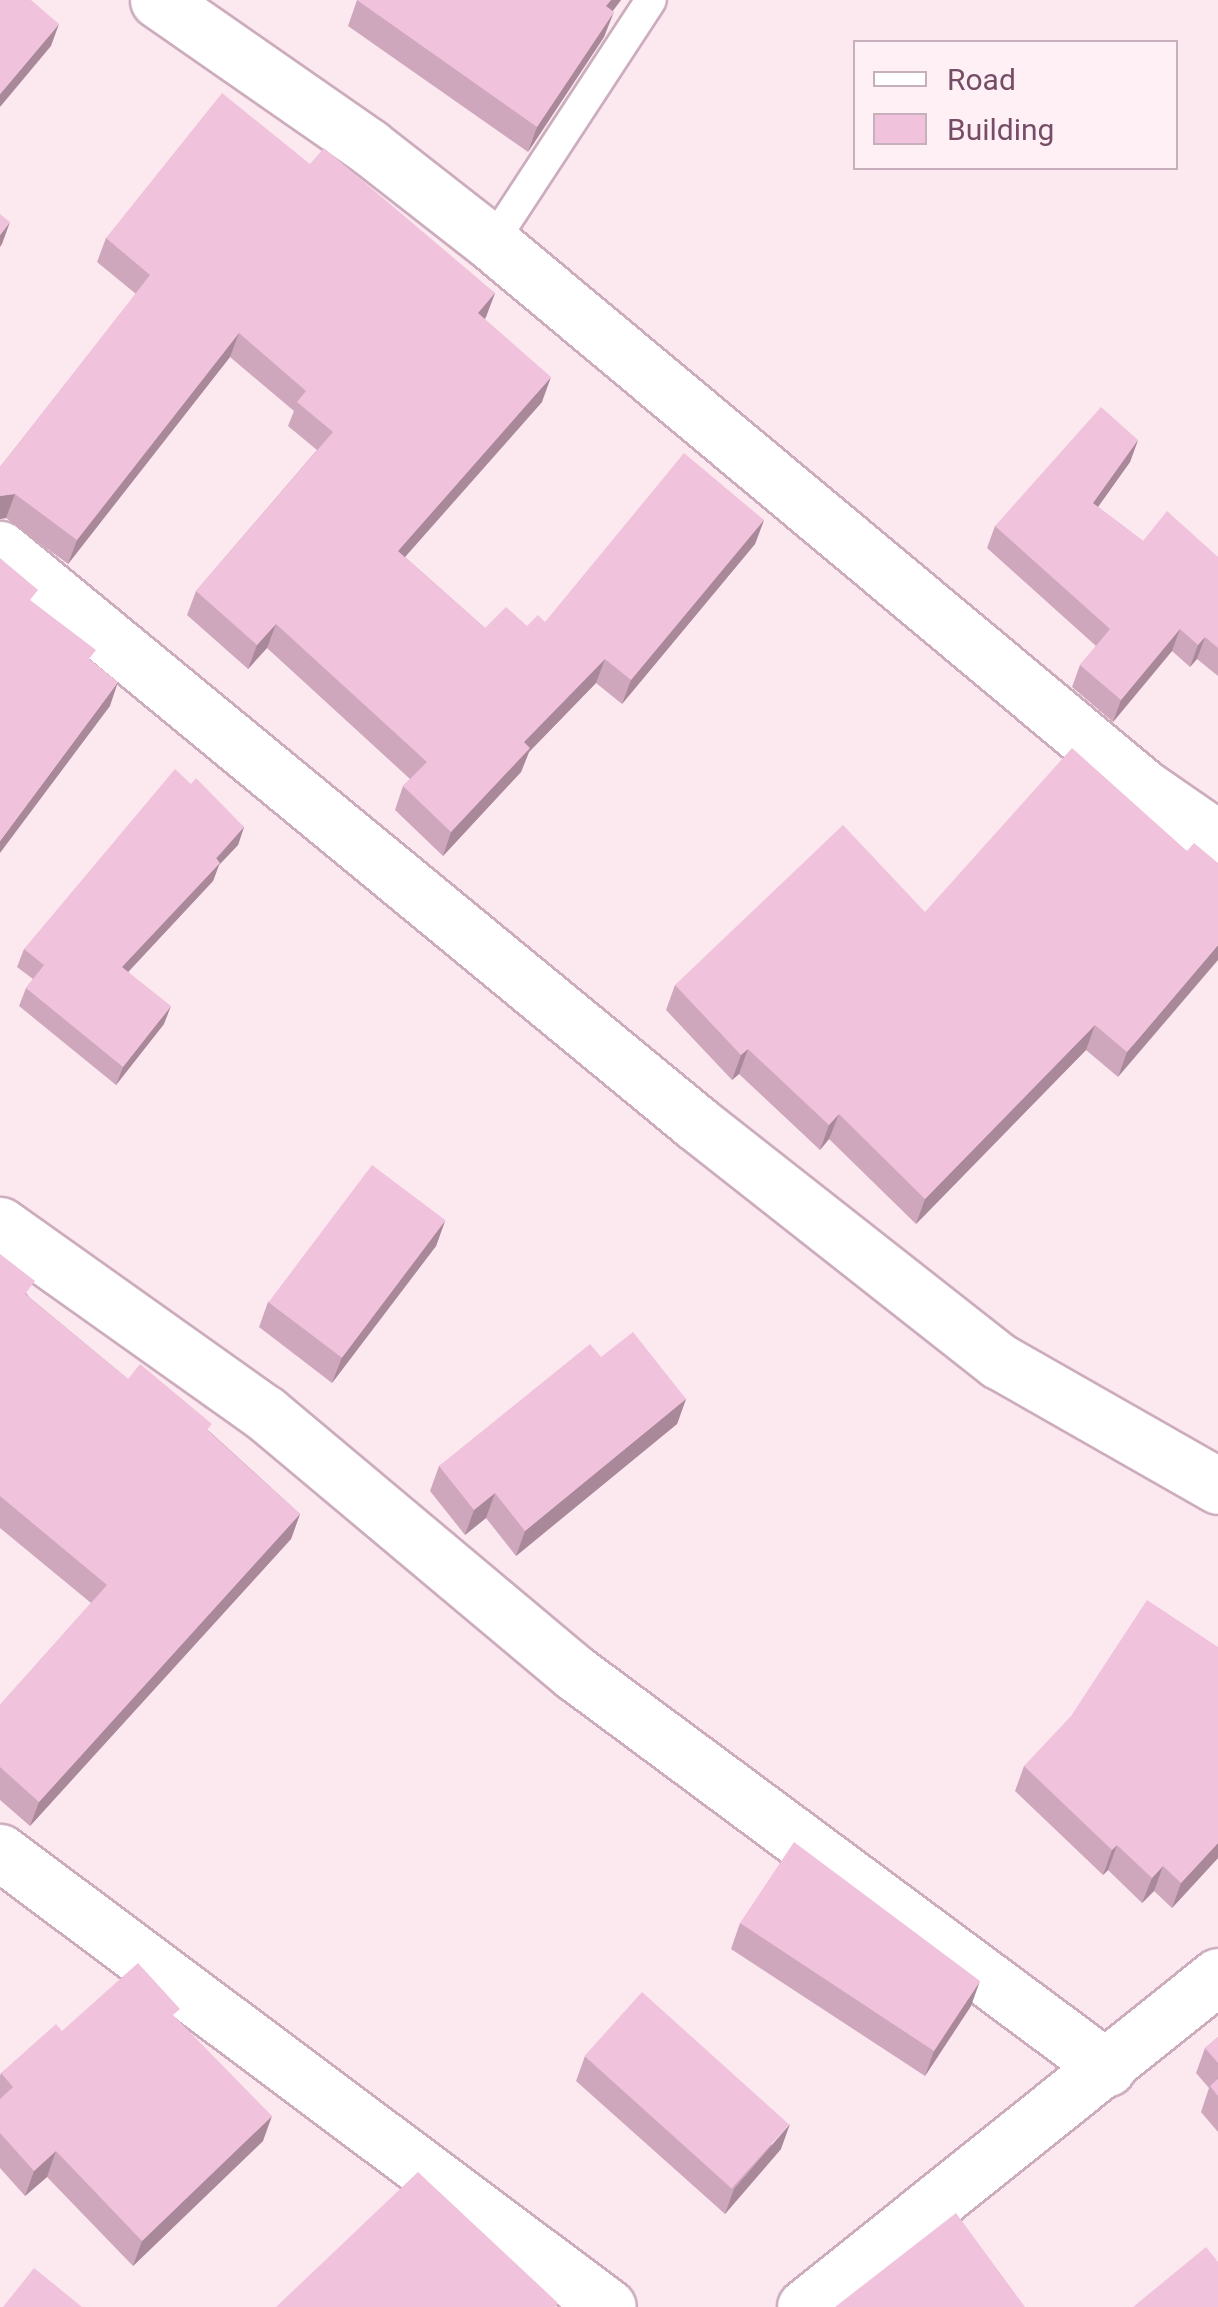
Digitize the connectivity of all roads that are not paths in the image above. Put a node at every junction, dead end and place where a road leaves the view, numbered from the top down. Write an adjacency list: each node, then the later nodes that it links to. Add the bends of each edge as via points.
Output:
1 (158, 0): 3 (street)
2 (652, 0): 3 (lane)
3 (492, 242): 5 (street, via 1143,787)
4 (0, 549): 7 (street, via 695,1122 999,1361)
5 (1218, 839)
6 (0, 1224): 10 (street, via 265,1413 575,1673)
7 (1218, 1486)
8 (0, 1852): 11 (street)
9 (1218, 1976): 10 (street)
10 (1107, 2068): 12 (street)
11 (608, 2307)
12 (805, 2307)

